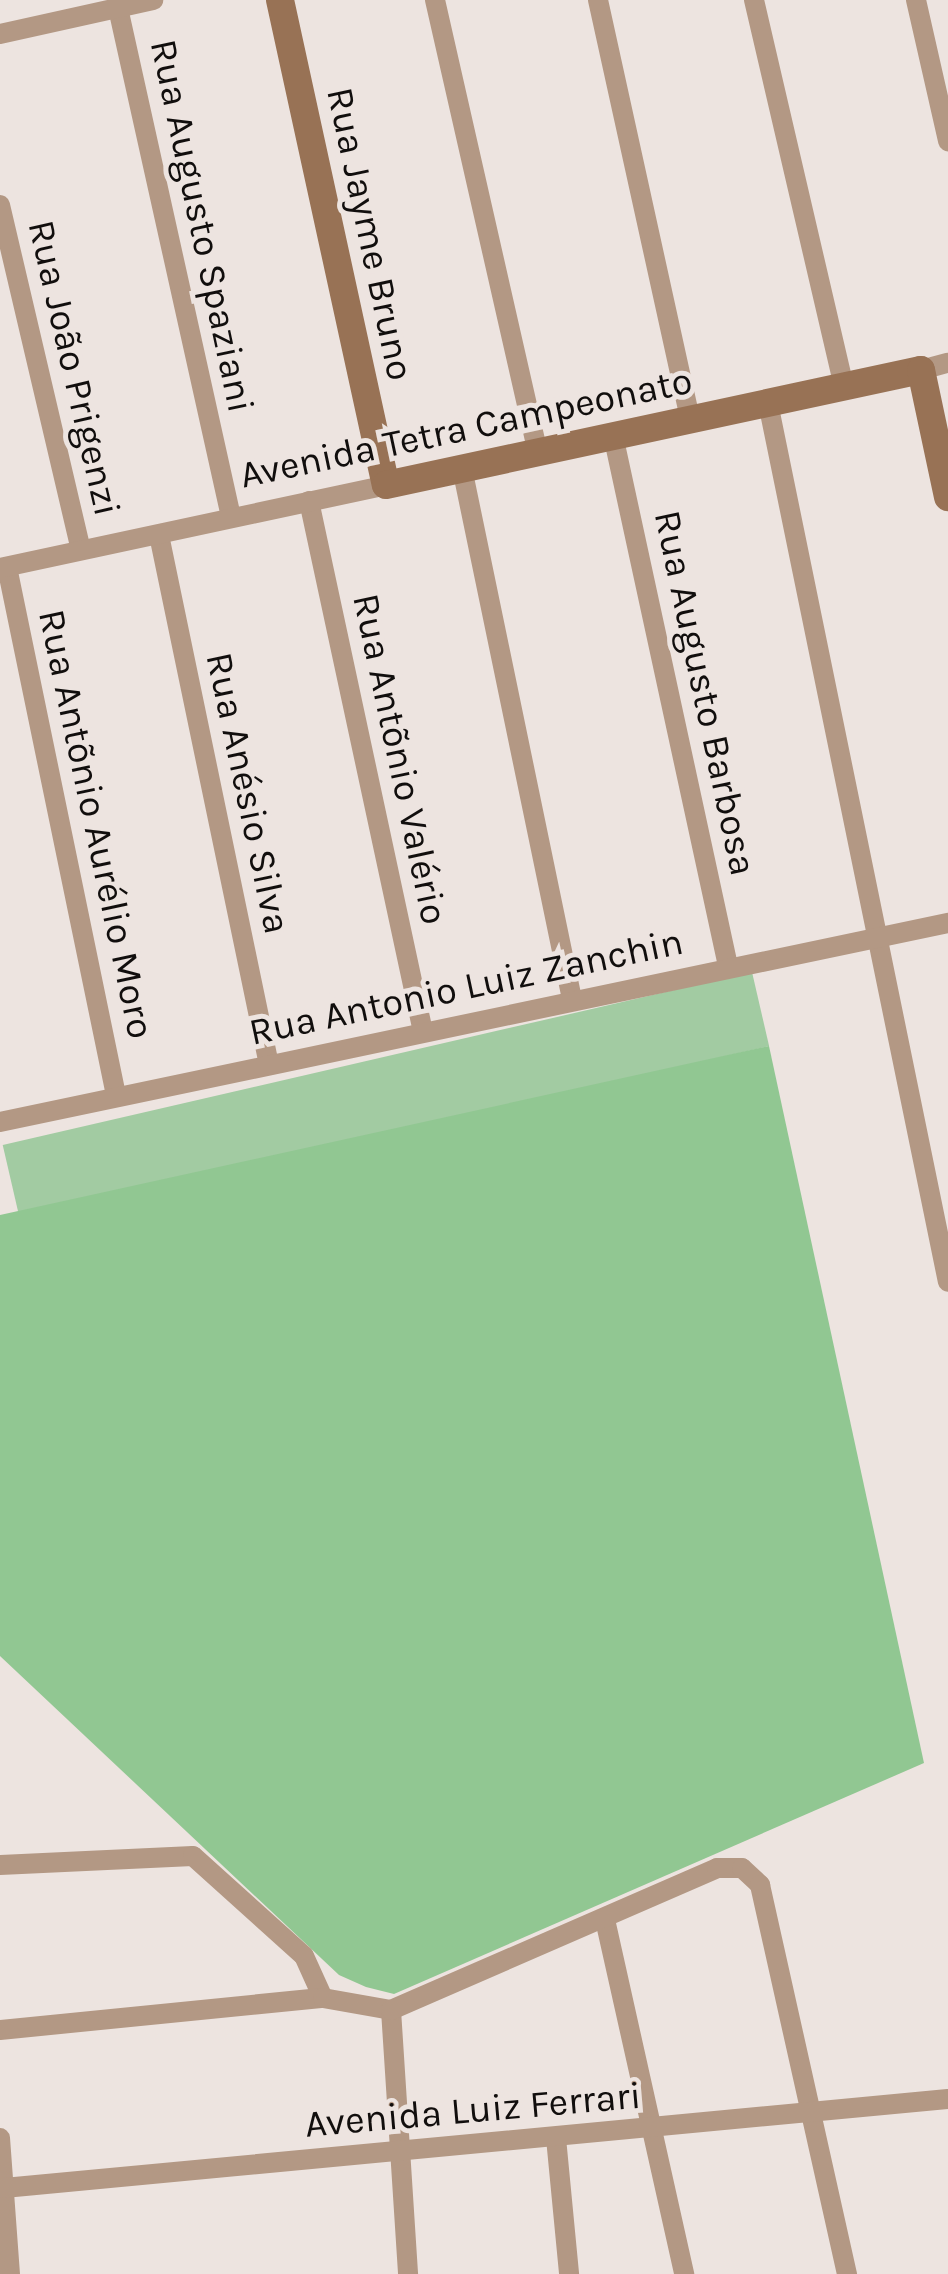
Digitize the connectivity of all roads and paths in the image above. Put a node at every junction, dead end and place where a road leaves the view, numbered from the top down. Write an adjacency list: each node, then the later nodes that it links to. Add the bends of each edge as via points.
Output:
1 (154, 0): 7 (street)
2 (280, 0): 18 (main road, Rua Jayme Bruno)
3 (436, 0): 16 (street)
4 (598, 0): 14 (street)
5 (754, 0): 12 (street)
6 (916, 0): 9 (street)
7 (118, 8): 8 (street); 21 (street, Rua Augusto Spaziani)
8 (0, 34)
9 (948, 142)
10 (0, 205): 23 (street, Rua João Prigenzi)
11 (934, 367): 12 (main road, Avenida Tetra Campeonato); 19 (main road)
12 (842, 383): 13 (main road, Avenida Tetra Campeonato)
13 (768, 403): 14 (main road, Avenida Tetra Campeonato); 26 (street)
14 (690, 418): 15 (main road, Avenida Tetra Campeonato)
15 (613, 435): 16 (main road, Avenida Tetra Campeonato); 27 (street, Rua Augusto Barbosa)
16 (537, 450): 17 (main road, Avenida Tetra Campeonato)
17 (462, 468): 18 (main road, Avenida Tetra Campeonato); 28 (street)
18 (386, 485): 20 (street, Avenida Tetra Campeonato)
19 (948, 496)
20 (309, 502): 21 (street, Avenida Tetra Campeonato); 29 (street, Rua Antõnio Valério)
21 (231, 517): 22 (street, Avenida Tetra Campeonato)
22 (158, 535): 23 (street, Avenida Tetra Campeonato); 30 (street, Rua Anésio Silva)
23 (80, 547): 24 (street, Avenida Tetra Campeonato)
24 (4, 567): 31 (street, Rua Antõnio Aurélio Moro)
25 (948, 922): 26 (street, Rua Antonio Luiz Zanchin)
26 (879, 936): 27 (street, Rua Antonio Luiz Zanchin); 33 (street)
27 (728, 966): 28 (street, Rua Antonio Luiz Zanchin)
28 (572, 1000): 29 (street, Rua Antonio Luiz Zanchin)
29 (423, 1032): 30 (street, Rua Antonio Luiz Zanchin)
30 (270, 1065): 31 (street, Rua Antonio Luiz Zanchin)
31 (116, 1095): 32 (street, Rua Antonio Luiz Zanchin)
32 (0, 1122)
33 (948, 1282)
34 (10, 1864): 36 (street, via 193,1856 304,1956)
35 (606, 1924): 37 (street); 40 (street, via 718,1868 742,1868 760,1885); 41 (street)
36 (323, 1998): 37 (street); 38 (street)
37 (391, 2010): 44 (street)
38 (0, 2030)
39 (948, 2099): 40 (street, Avenida Luiz Ferrari)
40 (814, 2115): 41 (street, Avenida Luiz Ferrari); 50 (street)
41 (655, 2128): 43 (street, Avenida Luiz Ferrari); 49 (street)
42 (0, 2138): 45 (street)
43 (556, 2138): 44 (street, Avenida Luiz Ferrari); 48 (street)
44 (400, 2153): 45 (street, Avenida Luiz Ferrari); 47 (street)
45 (4, 2188): 46 (street)
46 (10, 2274)
47 (408, 2274)
48 (569, 2274)
49 (684, 2274)
50 (848, 2274)

